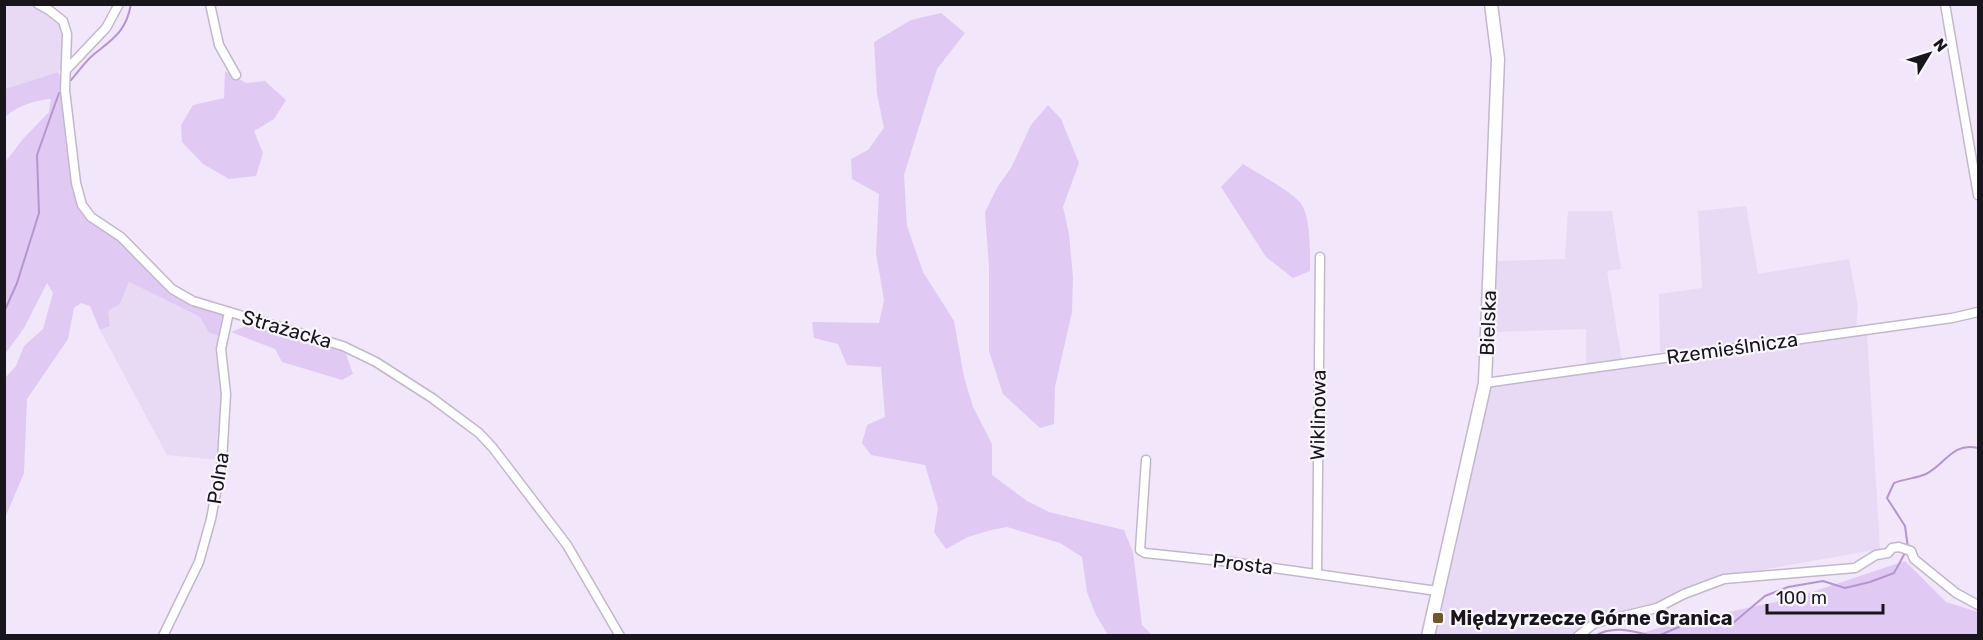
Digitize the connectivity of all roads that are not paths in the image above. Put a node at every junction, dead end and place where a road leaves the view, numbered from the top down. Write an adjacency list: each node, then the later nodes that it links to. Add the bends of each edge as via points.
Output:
1 (38, 4): 6 (street, Strażacka, via 63,21 68,34)
2 (119, 4): 6 (street, via 106,28)
3 (210, 4): 7 (street, via 219,45)
4 (1491, 4): 12 (street, Bielska, via 1498,59)
5 (1945, 4): 8 (street)
6 (66, 69): 10 (street, Strażacka, via 65,90 82,205 91,217 121,237 172,289)
7 (236, 75)
8 (1978, 195)
9 (1320, 257): 16 (street, Wiklinowa)
10 (228, 312): 19 (street, Polna, via 221,349 226,394 222,461 211,519 200,562); 20 (street, Strażacka, via 344,346 432,398 479,433 567,545)
11 (1978, 312): 12 (street, Rzemieślnicza)
12 (1485, 383): 17 (street, Bielska)
13 (1146, 460): 16 (street, Prosta, via 1140,550)
14 (1888, 553): 15 (street); 15 (street, via 1899,547); 22 (street, via 1876,555 1855,568 1724,579 1657,608 1595,623)
15 (1912, 555): 18 (street, via 1956,593)
16 (1317, 574): 17 (street, Prosta)
17 (1437, 591): 21 (street, Bielska)
18 (1978, 605)
19 (163, 636)
20 (620, 636)
21 (1428, 636)
22 (1578, 636)

